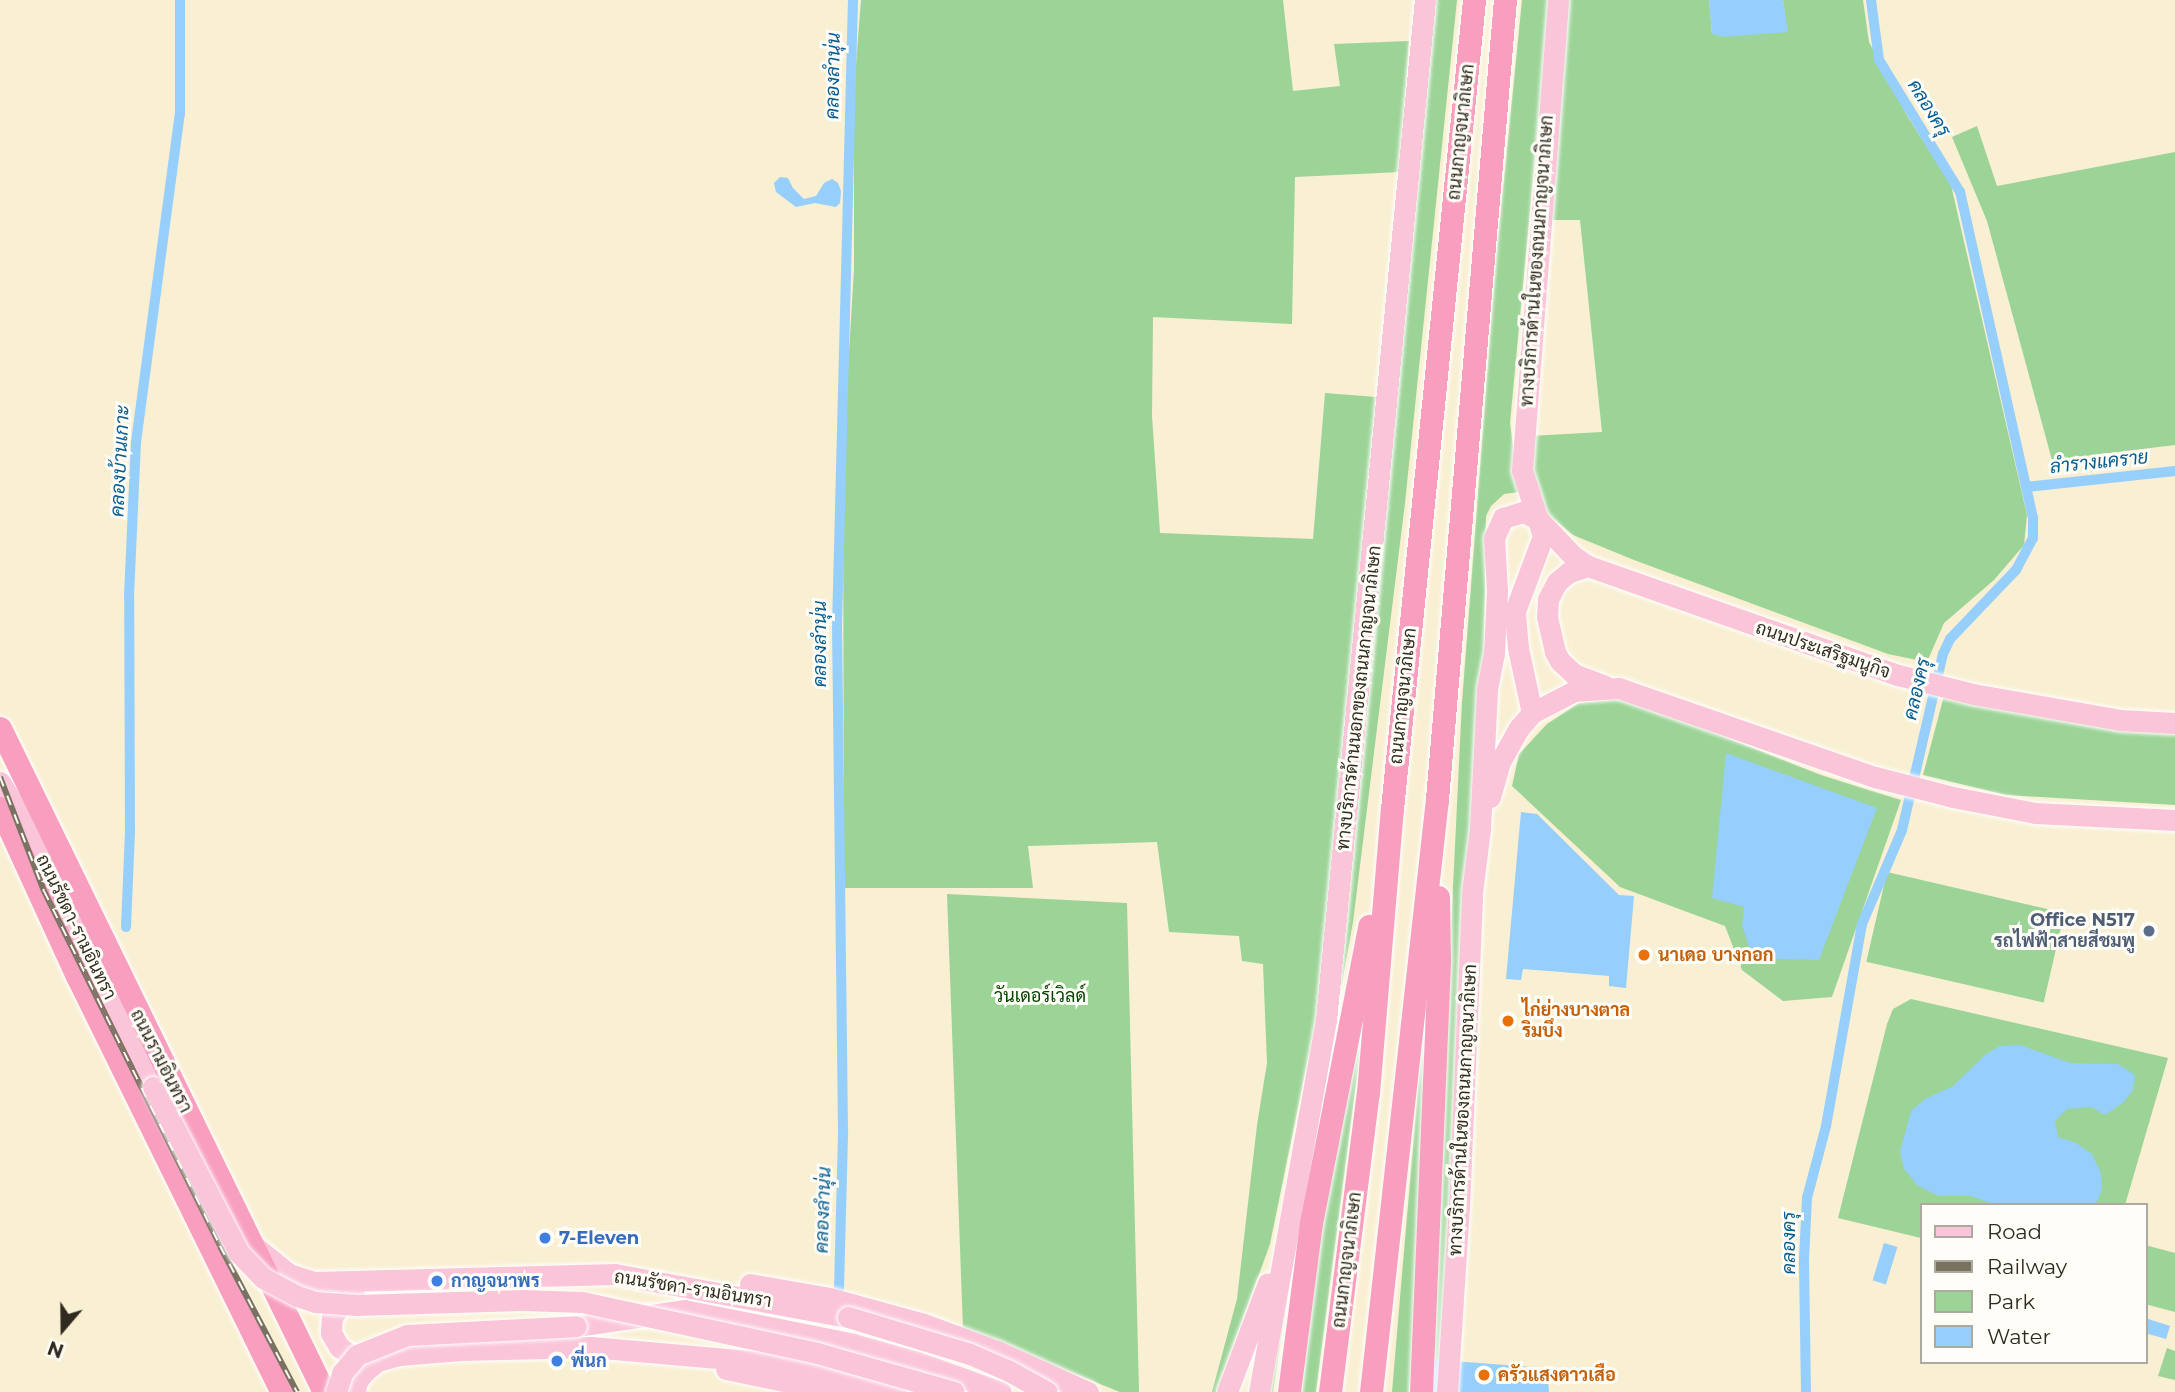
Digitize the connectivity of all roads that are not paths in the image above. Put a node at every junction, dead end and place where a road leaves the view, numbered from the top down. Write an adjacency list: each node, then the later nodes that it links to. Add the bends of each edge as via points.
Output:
1 (1425, 0): 20 (main road, ทางบริการด้านนอกของถนนกาญจนาภิเษก, via 1326,1020)
2 (1474, 0): 15 (highway, ถนนกาญจนาภิเษก)
3 (1505, 0): 13 (highway, ถนนกาญจนาภิเษก)
4 (1558, 0): 5 (main road, ทางบริการด้านในของถนนกาญจนาภิเษก, via 1522,470)
5 (1538, 519): 6 (main road, ถนนประเสริฐมนูกิจ); 8 (main road, ทางบริการด้านในของถนนกาญจนาภิเษก, via 1516,513 1503,518 1496,528 1494,654); 9 (main road, ทางบริการด้านในของถนนกาญจนาภิเษก, via 1541,546 1515,611)
6 (1588, 566): 7 (main road, via 1556,582 1548,599 1548,625 1555,652 1568,669); 10 (main road, ถนนประเสริฐมนูกิจ, via 1898,675 1973,694 2120,720)
7 (1607, 687): 9 (main road, via 1574,691); 16 (main road, via 1664,701 1747,735 1875,777 1953,797 2035,813)
8 (1486, 715): 9 (main road, via 1501,728); 17 (main road, ทางบริการด้านในของถนนกาญจนาภิเษก)
9 (1526, 720): 17 (main road, ทางบริการด้านในของถนนกาญจนาภิเษก, via 1500,762)
10 (2175, 723)
11 (0, 728): 18 (highway, ถนนรามอินทรา)
12 (0, 782): 37 (main road, ถนนรัชดา-รามอินทรา, bridge, via 30,832 239,1253 263,1278 315,1302 582,1302 830,1356)
13 (1437, 799): 46 (highway, ถนนกาญจนาภิเษก); 47 (highway, via 1439,959)
14 (0, 808): 19 (highway, ถนนรามอินทรา)
15 (1392, 809): 44 (highway, via 1311,1223); 45 (highway, ถนนกาญจนาภิเษก, via 1368,1093)
16 (2175, 820)
17 (1480, 829): 30 (main road, ทางบริการด้านในของถนนกาญจนาภิเษก, via 1472,893)
18 (239, 1216): 19 (highway, via 226,1228); 21 (highway, ถนนรามอินทรา)
19 (200, 1224): 26 (highway, ถนนรามอินทรา)
20 (1286, 1232): 42 (main road); 43 (main road, ทางบริการด้านนอกของถนนกาญจนาภิเษก)
21 (252, 1244): 23 (main road, ถนนรัชดา-รามอินทรา, via 301,1279); 25 (highway, ถนนรามอินทรา)
22 (615, 1274): 23 (main road, ถนนรัชดา-รามอินทรา); 39 (main road, ถนนรัชดา-รามอินทรา, bridge, via 848,1317 970,1354); 41 (main road, via 725,1280 861,1305 972,1341)
23 (374, 1282): 28 (main road, via 344,1300 332,1317 331,1333 349,1354)
24 (684, 1310): 33 (main road, ถนนรัชดา-รามอินทรา, bridge, via 576,1326 407,1335 357,1354 342,1373); 38 (main road, ถนนรัชดา-รามอินทรา, via 822,1336 918,1362); 40 (main road, via 736,1312 827,1327 996,1377)
25 (292, 1323): 26 (highway); 29 (highway, ถนนรามอินทรา)
26 (257, 1339): 31 (highway, ถนนรามอินทรา)
27 (689, 1357): 28 (main road, via 591,1347 423,1352); 35 (main road, via 754,1376); 36 (main road, via 775,1363)
28 (378, 1361): 34 (main road, via 357,1381)
29 (312, 1368): 31 (highway); 32 (highway, ถนนรามอินทรา)
30 (1448, 1386)
31 (281, 1389)
32 (324, 1392)
33 (336, 1392)
34 (355, 1392)
35 (837, 1392)
36 (895, 1392)
37 (954, 1392)
38 (1001, 1392)
39 (1047, 1392)
40 (1078, 1392)
41 (1088, 1392)
42 (1227, 1392)
43 (1259, 1392)
44 (1289, 1392)
45 (1330, 1392)
46 (1371, 1392)
47 (1421, 1392)

